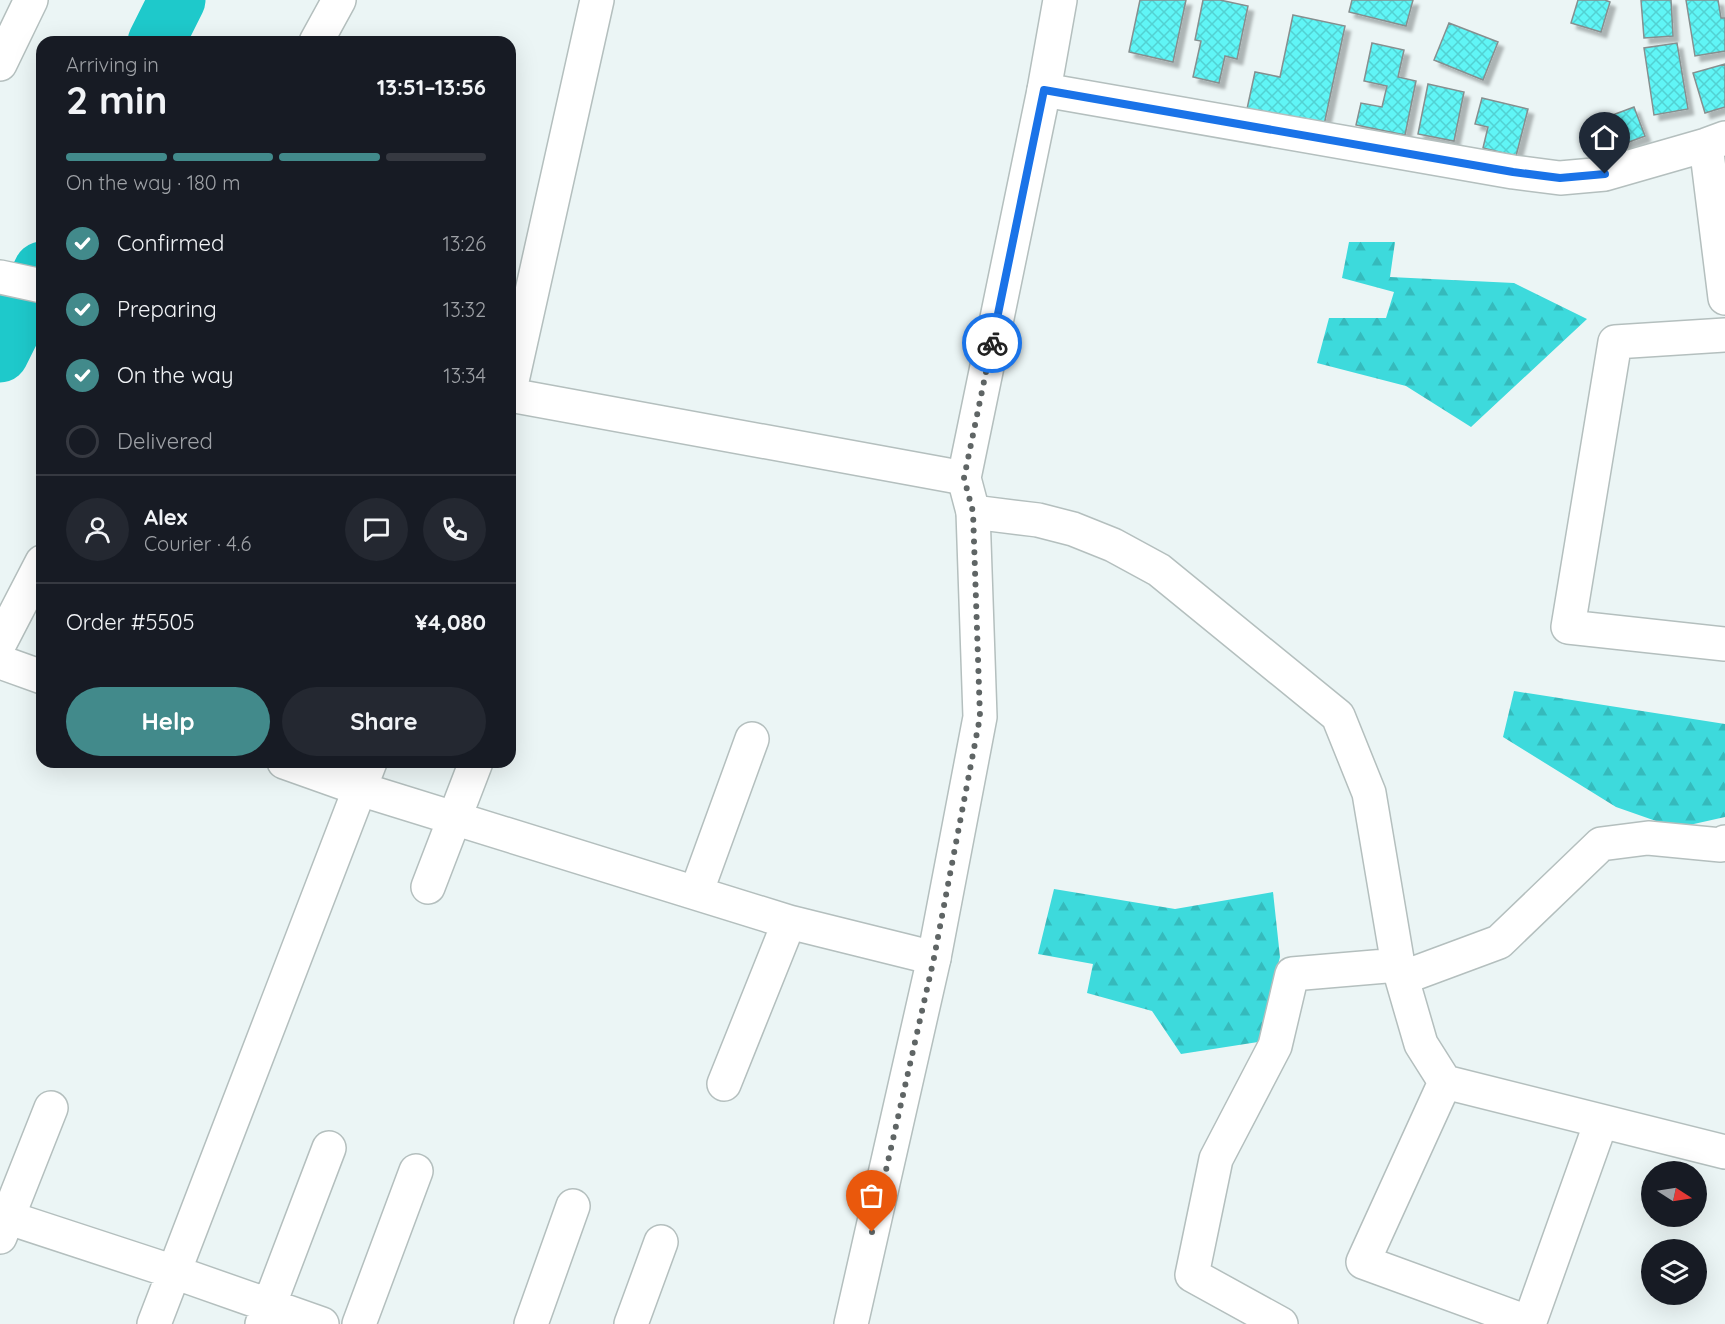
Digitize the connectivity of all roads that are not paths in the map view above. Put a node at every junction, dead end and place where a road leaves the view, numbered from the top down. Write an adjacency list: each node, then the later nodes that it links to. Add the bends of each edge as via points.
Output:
1 (31, 0): 6 (street)
2 (339, 0): 5 (street)
3 (597, 0): 13 (street)
4 (1060, 0): 7 (street)
5 (319, 36)
6 (0, 64)
7 (1044, 90): 8 (street, via 1560,178 1605,174); 15 (street)
8 (1715, 141): 11 (street)
9 (0, 277): 10 (street)
10 (36, 285)
11 (1725, 298)
12 (1725, 335): 19 (street, via 1615,342 1568,627)
13 (516, 366)
14 (516, 394): 15 (street)
15 (964, 478): 16 (street)
16 (973, 512): 31 (street, via 980,717); 32 (street, via 1038,520 1073,529 1159,570 1338,716 1369,793)
17 (36, 574): 18 (street)
18 (0, 643)
19 (1725, 644)
20 (0, 662): 21 (street)
21 (36, 675)
22 (753, 739): 29 (street)
23 (321, 768): 25 (street)
24 (474, 768): 26 (street)
25 (365, 775): 26 (street); 43 (street)
26 (454, 818): 28 (street); 29 (street)
27 (1725, 842): 32 (street, via 1721,845 1648,838 1601,844 1499,942)
28 (428, 887)
29 (696, 893): 30 (street)
30 (789, 922): 31 (street); 34 (street)
31 (934, 958): 51 (street)
32 (1400, 971): 33 (street, via 1421,1044); 52 (street, via 1292,975 1275,1046 1216,1159 1192,1275)
33 (1444, 1082): 36 (street); 45 (street, via 1362,1262)
34 (724, 1084)
35 (51, 1108): 41 (street)
36 (1601, 1122): 38 (street); 45 (street)
37 (329, 1148): 44 (street)
38 (1725, 1152)
39 (416, 1171): 48 (street)
40 (573, 1206): 49 (street)
41 (3, 1223): 43 (street)
42 (661, 1242): 50 (street)
43 (174, 1272): 44 (street); 46 (street)
44 (266, 1315): 47 (street)
45 (1530, 1323)
46 (154, 1324)
47 (322, 1324)
48 (359, 1324)
49 (531, 1324)
50 (631, 1324)
51 (851, 1324)
52 (1281, 1324)

